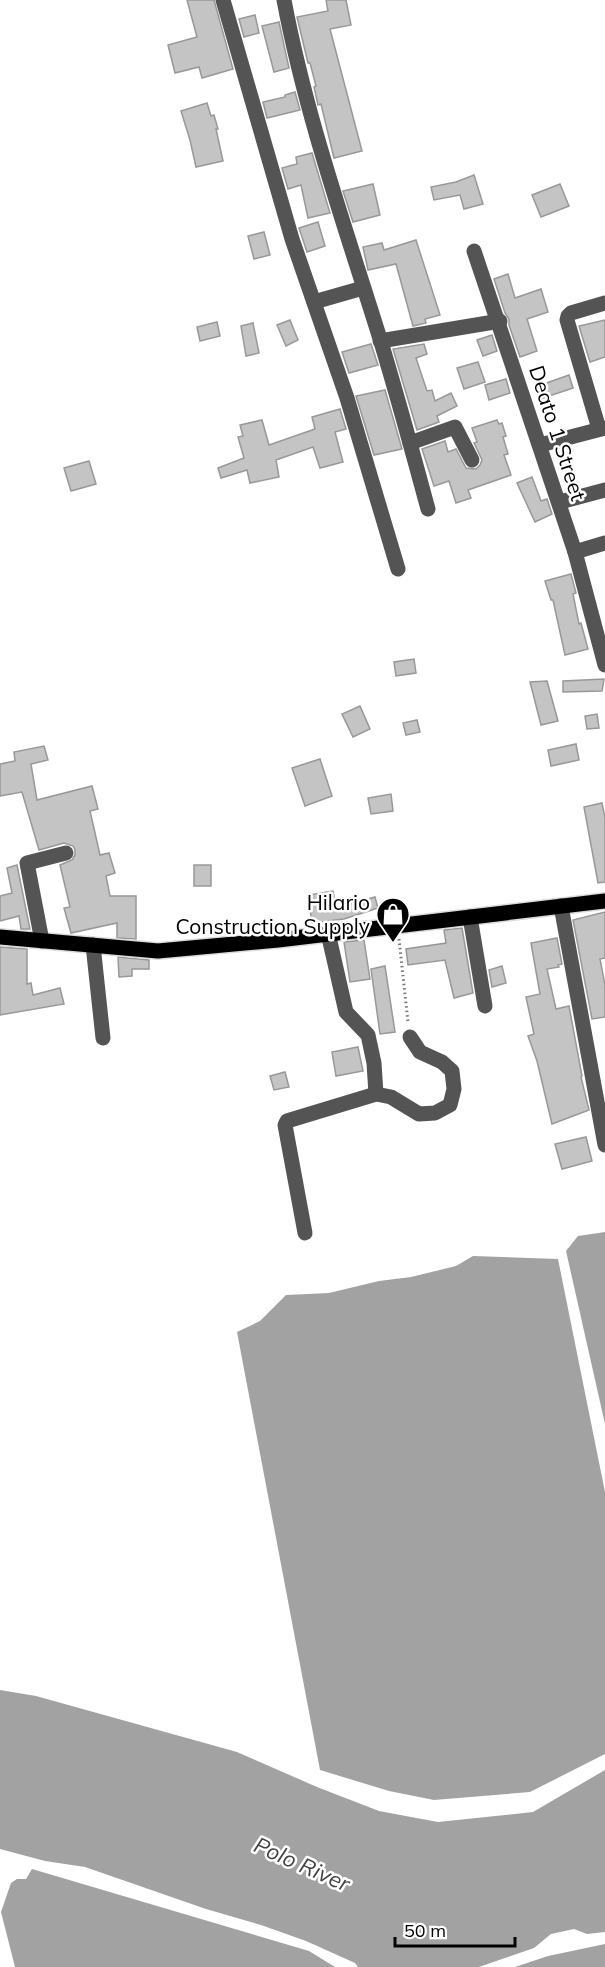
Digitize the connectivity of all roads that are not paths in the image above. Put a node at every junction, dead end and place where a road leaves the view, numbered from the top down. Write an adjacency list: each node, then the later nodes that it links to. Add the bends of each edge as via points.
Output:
1 (223, 0): 5 (street)
2 (284, 0): 4 (street, via 322,154)
3 (474, 251): 7 (street, Deato 1 Street)
4 (363, 288): 5 (street); 8 (street)
5 (314, 302): 18 (street)
6 (605, 303): 9 (street, via 567,316)
7 (500, 321): 8 (street); 11 (street, Deato 1 Street)
8 (380, 341): 10 (street)
9 (602, 428): 11 (street)
10 (410, 443): 12 (street, via 455,427); 15 (street)
11 (540, 445): 14 (street, Deato 1 Street)
12 (472, 460)
13 (605, 490): 14 (street)
14 (560, 502): 17 (street, Deato 1 Street)
15 (428, 509)
16 (605, 543): 17 (street)
17 (576, 552): 19 (street, Deato 1 Street)
18 (398, 569)
19 (599, 617): 20 (street, Deato 1 Street)
20 (605, 665)
21 (66, 853): 27 (street, via 27,863)
22 (605, 901): 23 (main road)
23 (561, 906): 24 (main road); 33 (street)
24 (470, 917): 25 (main road); 29 (street)
25 (328, 933): 28 (main road, via 158,951); 32 (street, via 346,1012 368,1035)
26 (0, 937): 27 (main road)
27 (42, 941): 28 (main road)
28 (93, 945): 31 (street)
29 (485, 1005)
30 (410, 1037): 32 (street, via 420,1052 452,1071 454,1089 450,1105 435,1113 419,1114 391,1097)
31 (103, 1038)
32 (376, 1094): 34 (street, via 287,1121)
33 (605, 1145)
34 (305, 1233)

